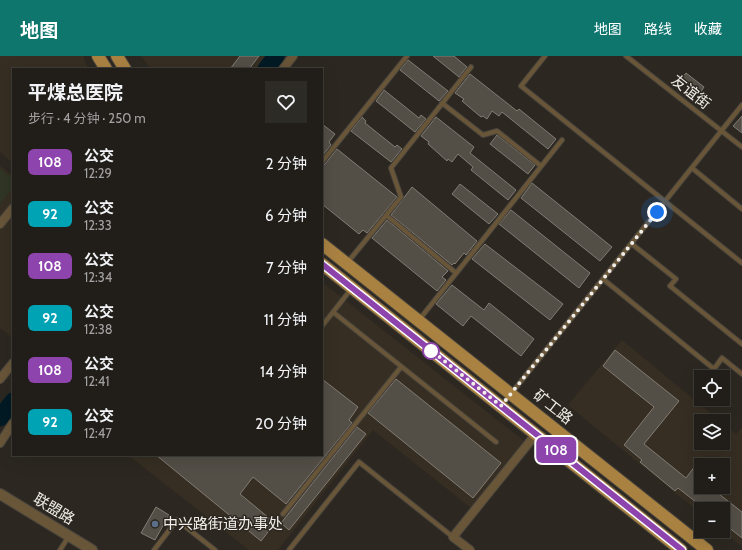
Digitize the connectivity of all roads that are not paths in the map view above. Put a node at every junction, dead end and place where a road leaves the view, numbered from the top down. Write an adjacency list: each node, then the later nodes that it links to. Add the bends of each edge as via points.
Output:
1 (98, 56): 8 (main road)
2 (117, 56): 9 (main road)
3 (293, 56): 10 (street)
4 (407, 56): 16 (lane)
5 (545, 56): 19 (lane, via 521,86)
6 (626, 56): 13 (lane, 友谊街)
7 (471, 67): 11 (lane)
8 (105, 68)
9 (124, 68)
10 (284, 68)
11 (442, 103): 17 (lane, via 483,135 497,131); 22 (lane, via 391,168 401,197)
12 (742, 106): 13 (lane)
13 (721, 131): 15 (lane, 友谊街); 18 (lane)
14 (562, 140): 17 (lane)
15 (742, 147)
16 (323, 161)
17 (541, 166): 29 (lane)
18 (692, 168): 19 (lane); 21 (lane)
19 (666, 201): 24 (lane); 27 (lane)
20 (12, 209): 23 (street)
21 (742, 209)
22 (386, 215): 26 (lane); 29 (lane)
23 (0, 224)
24 (632, 244): 30 (lane); 35 (lane, via 676,279 670,286)
25 (323, 245): 26 (main road, 矿工路)
26 (346, 263): 33 (main road, 矿工路)
27 (742, 263)
28 (323, 265): 31 (main road)
29 (456, 273): 33 (lane)
30 (603, 279): 38 (lane, via 714,369 722,358); 40 (lane)
31 (352, 288): 32 (lane); 41 (main road)
32 (333, 312): 34 (lane); 37 (lane)
33 (419, 321): 40 (main road, 矿工路)
34 (323, 325)
35 (742, 344)
36 (12, 364): 39 (street)
37 (401, 367): 44 (lane); 47 (lane)
38 (742, 374)
39 (0, 380)
40 (511, 394): 41 (lane); 57 (main road, 矿工路)
41 (501, 406): 43 (main road)
42 (12, 425): 45 (street)
43 (536, 434): 49 (street); 56 (main road)
44 (496, 442)
45 (0, 443)
46 (0, 494): 48 (street, 联盟路)
47 (283, 514)
48 (69, 536): 50 (lane); 51 (street, 联盟路)
49 (453, 537): 54 (lane, via 359,462); 55 (street)
50 (60, 550)
51 (92, 550)
52 (154, 550): 53 (lane, via 177,520)
53 (214, 550)
54 (289, 550)
55 (470, 550)
56 (682, 550)
57 (707, 550)

